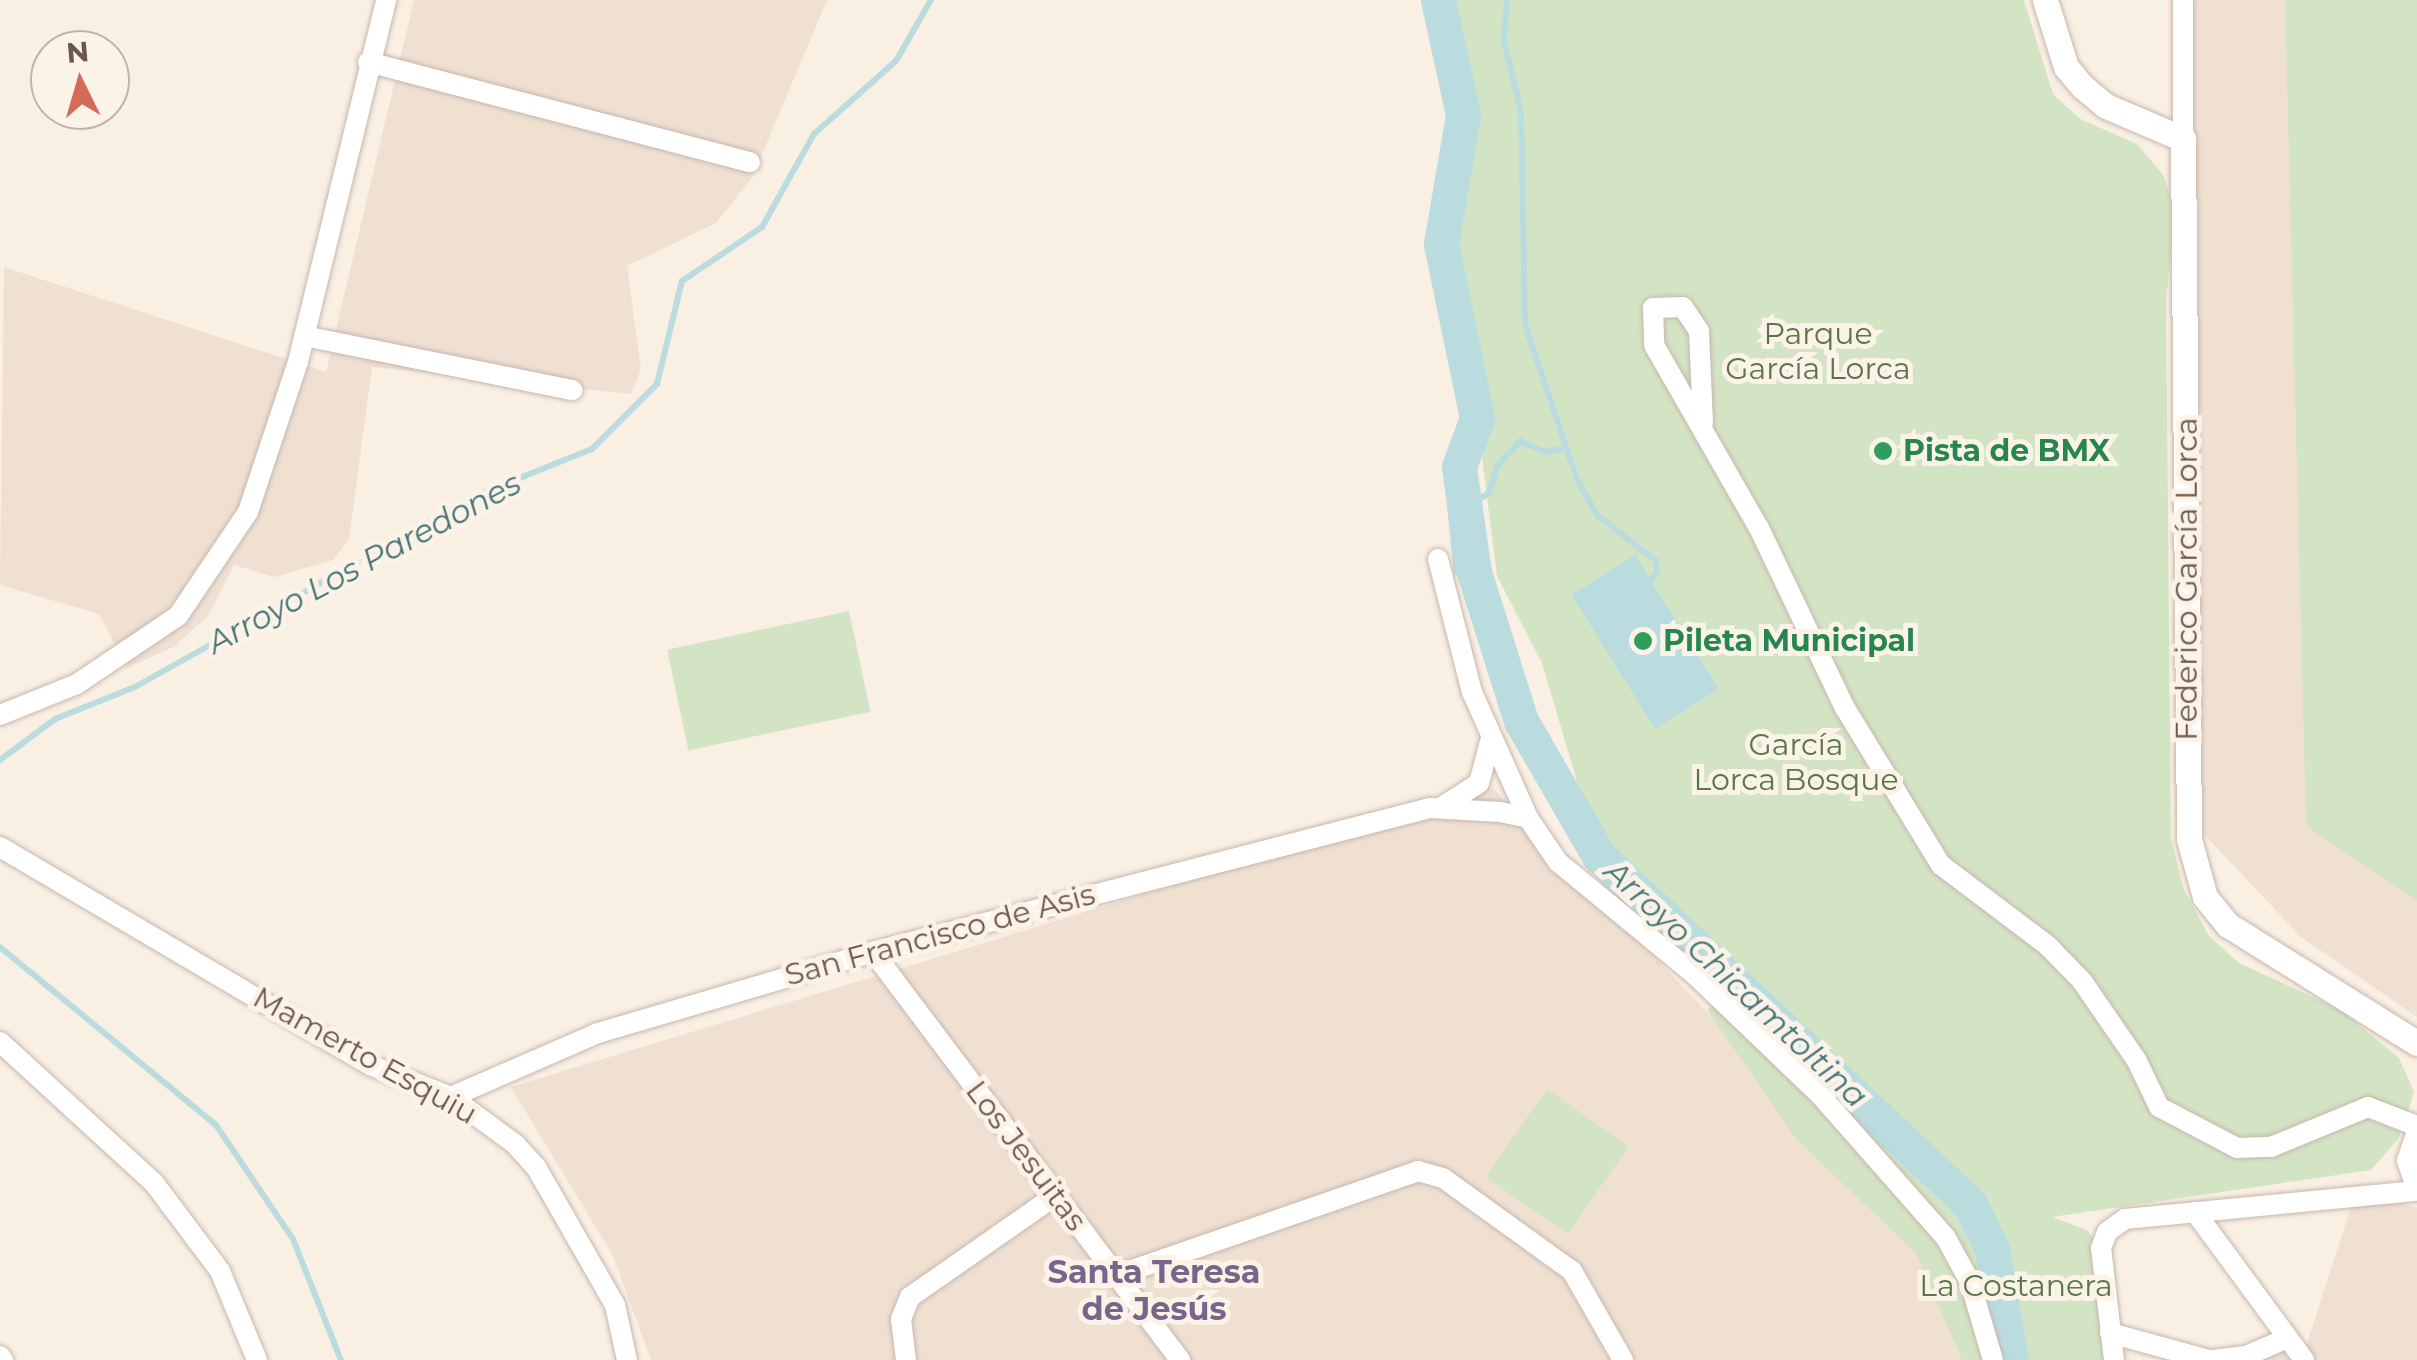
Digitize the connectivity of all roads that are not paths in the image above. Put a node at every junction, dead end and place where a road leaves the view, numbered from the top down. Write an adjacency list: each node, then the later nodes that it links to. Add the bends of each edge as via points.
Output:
1 (386, 0): 4 (street)
2 (2045, 0): 5 (street, via 2066,66 2084,86 2106,106)
3 (2183, 0): 5 (street, Federico García Lorca)
4 (368, 62): 6 (street); 7 (street)
5 (2183, 139): 18 (street, Federico García Lorca, via 2194,867 2204,897 2228,925)
6 (750, 162)
7 (304, 336): 8 (street); 11 (street, via 248,512 178,616 77,684)
8 (572, 390)
9 (1703, 423): 9 (street, via 1703,348 1683,307 1653,308 1654,345); 20 (street, via 1844,708 1940,865 2048,946 2082,981 2137,1061 2159,1107 2237,1148 2271,1147 2368,1107)
10 (1438, 558): 12 (street, via 1449,622)
11 (0, 715)
12 (1492, 736): 13 (street, San Francisco de Asis, via 1479,783); 14 (street)
13 (1440, 808): 14 (street, San Francisco de Asis); 16 (street, San Francisco de Asis)
14 (1528, 818): 34 (street, via 1558,862 1694,974 1821,1096 1946,1238 1970,1282)
15 (2, 847): 19 (street, Mamerto Esquiu, via 370,1065)
16 (873, 952): 19 (street, San Francisco de Asis, via 598,1033); 24 (street, Los Jesuitas)
17 (0, 1042): 29 (street, via 154,1183 220,1271)
18 (2417, 1043)
19 (452, 1097): 30 (street, Mamerto Esquiu, via 536,1167 614,1305)
20 (2417, 1126)
21 (2417, 1137): 22 (street, via 2409,1160)
22 (2417, 1183)
23 (2417, 1191): 25 (street)
24 (1056, 1196): 26 (street, Los Jesuitas); 31 (street, via 910,1297 902,1318)
25 (2195, 1212): 27 (street, via 2125,1219 2107,1232 2101,1248); 28 (street, via 2269,1307)
26 (1118, 1275): 32 (street, Los Jesuitas); 33 (street, via 1418,1171 1457,1188 1572,1271)
27 (2110, 1333): 35 (street); 36 (street)
28 (2283, 1340): 36 (street, via 2246,1356); 37 (street)
29 (257, 1360)
30 (627, 1360)
31 (906, 1360)
32 (1180, 1360)
33 (1624, 1360)
34 (1992, 1360)
35 (2114, 1360)
36 (2211, 1360)
37 (2304, 1360)

